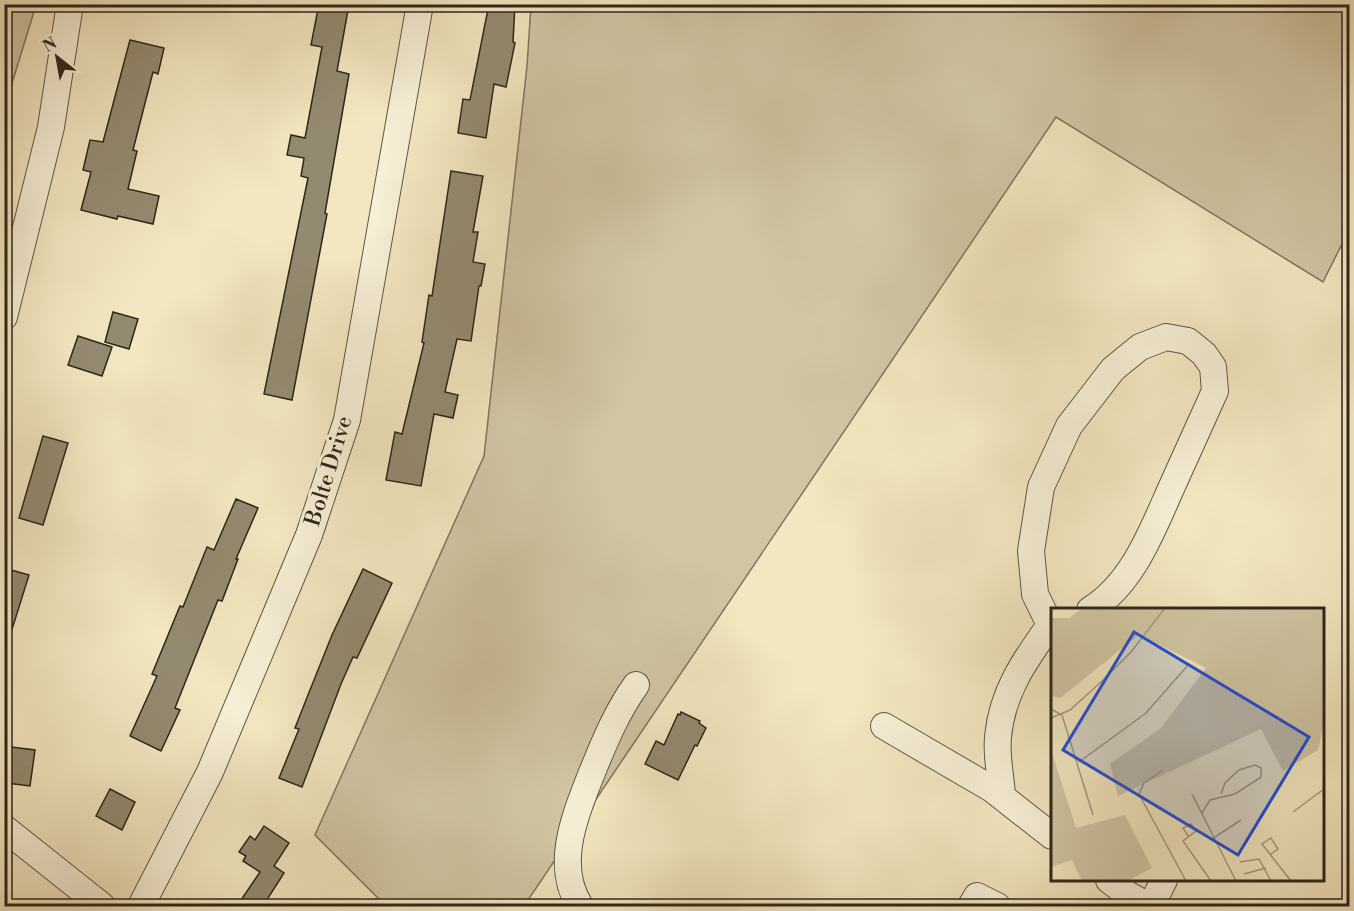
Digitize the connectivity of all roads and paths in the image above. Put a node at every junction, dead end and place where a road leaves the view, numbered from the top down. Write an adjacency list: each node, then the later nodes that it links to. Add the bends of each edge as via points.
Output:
1 (70, 4): 3 (street, via 51,127)
2 (420, 4): 14 (street, Bolte Drive, via 347,420 309,535 210,771)
3 (4, 317)
4 (1092, 608): 5 (street, via 1103,602 1124,579 1139,553 1215,391 1213,367 1188,341 1166,337 1140,347 1113,369 1069,426 1041,487 1031,551 1035,594)
5 (1051, 625): 8 (street, via 1025,660 1006,696 998,737)
6 (636, 685): 15 (street, via 606,736 573,822 568,868 571,890)
7 (884, 726): 8 (street)
8 (1002, 796): 10 (street)
9 (4, 828): 13 (street)
10 (1051, 834)
11 (1111, 881): 18 (street)
12 (1163, 881): 18 (street)
13 (102, 906)
14 (141, 906)
15 (580, 906)
16 (971, 906): 17 (street, via 977,896)
17 (998, 906)
18 (1150, 906)

